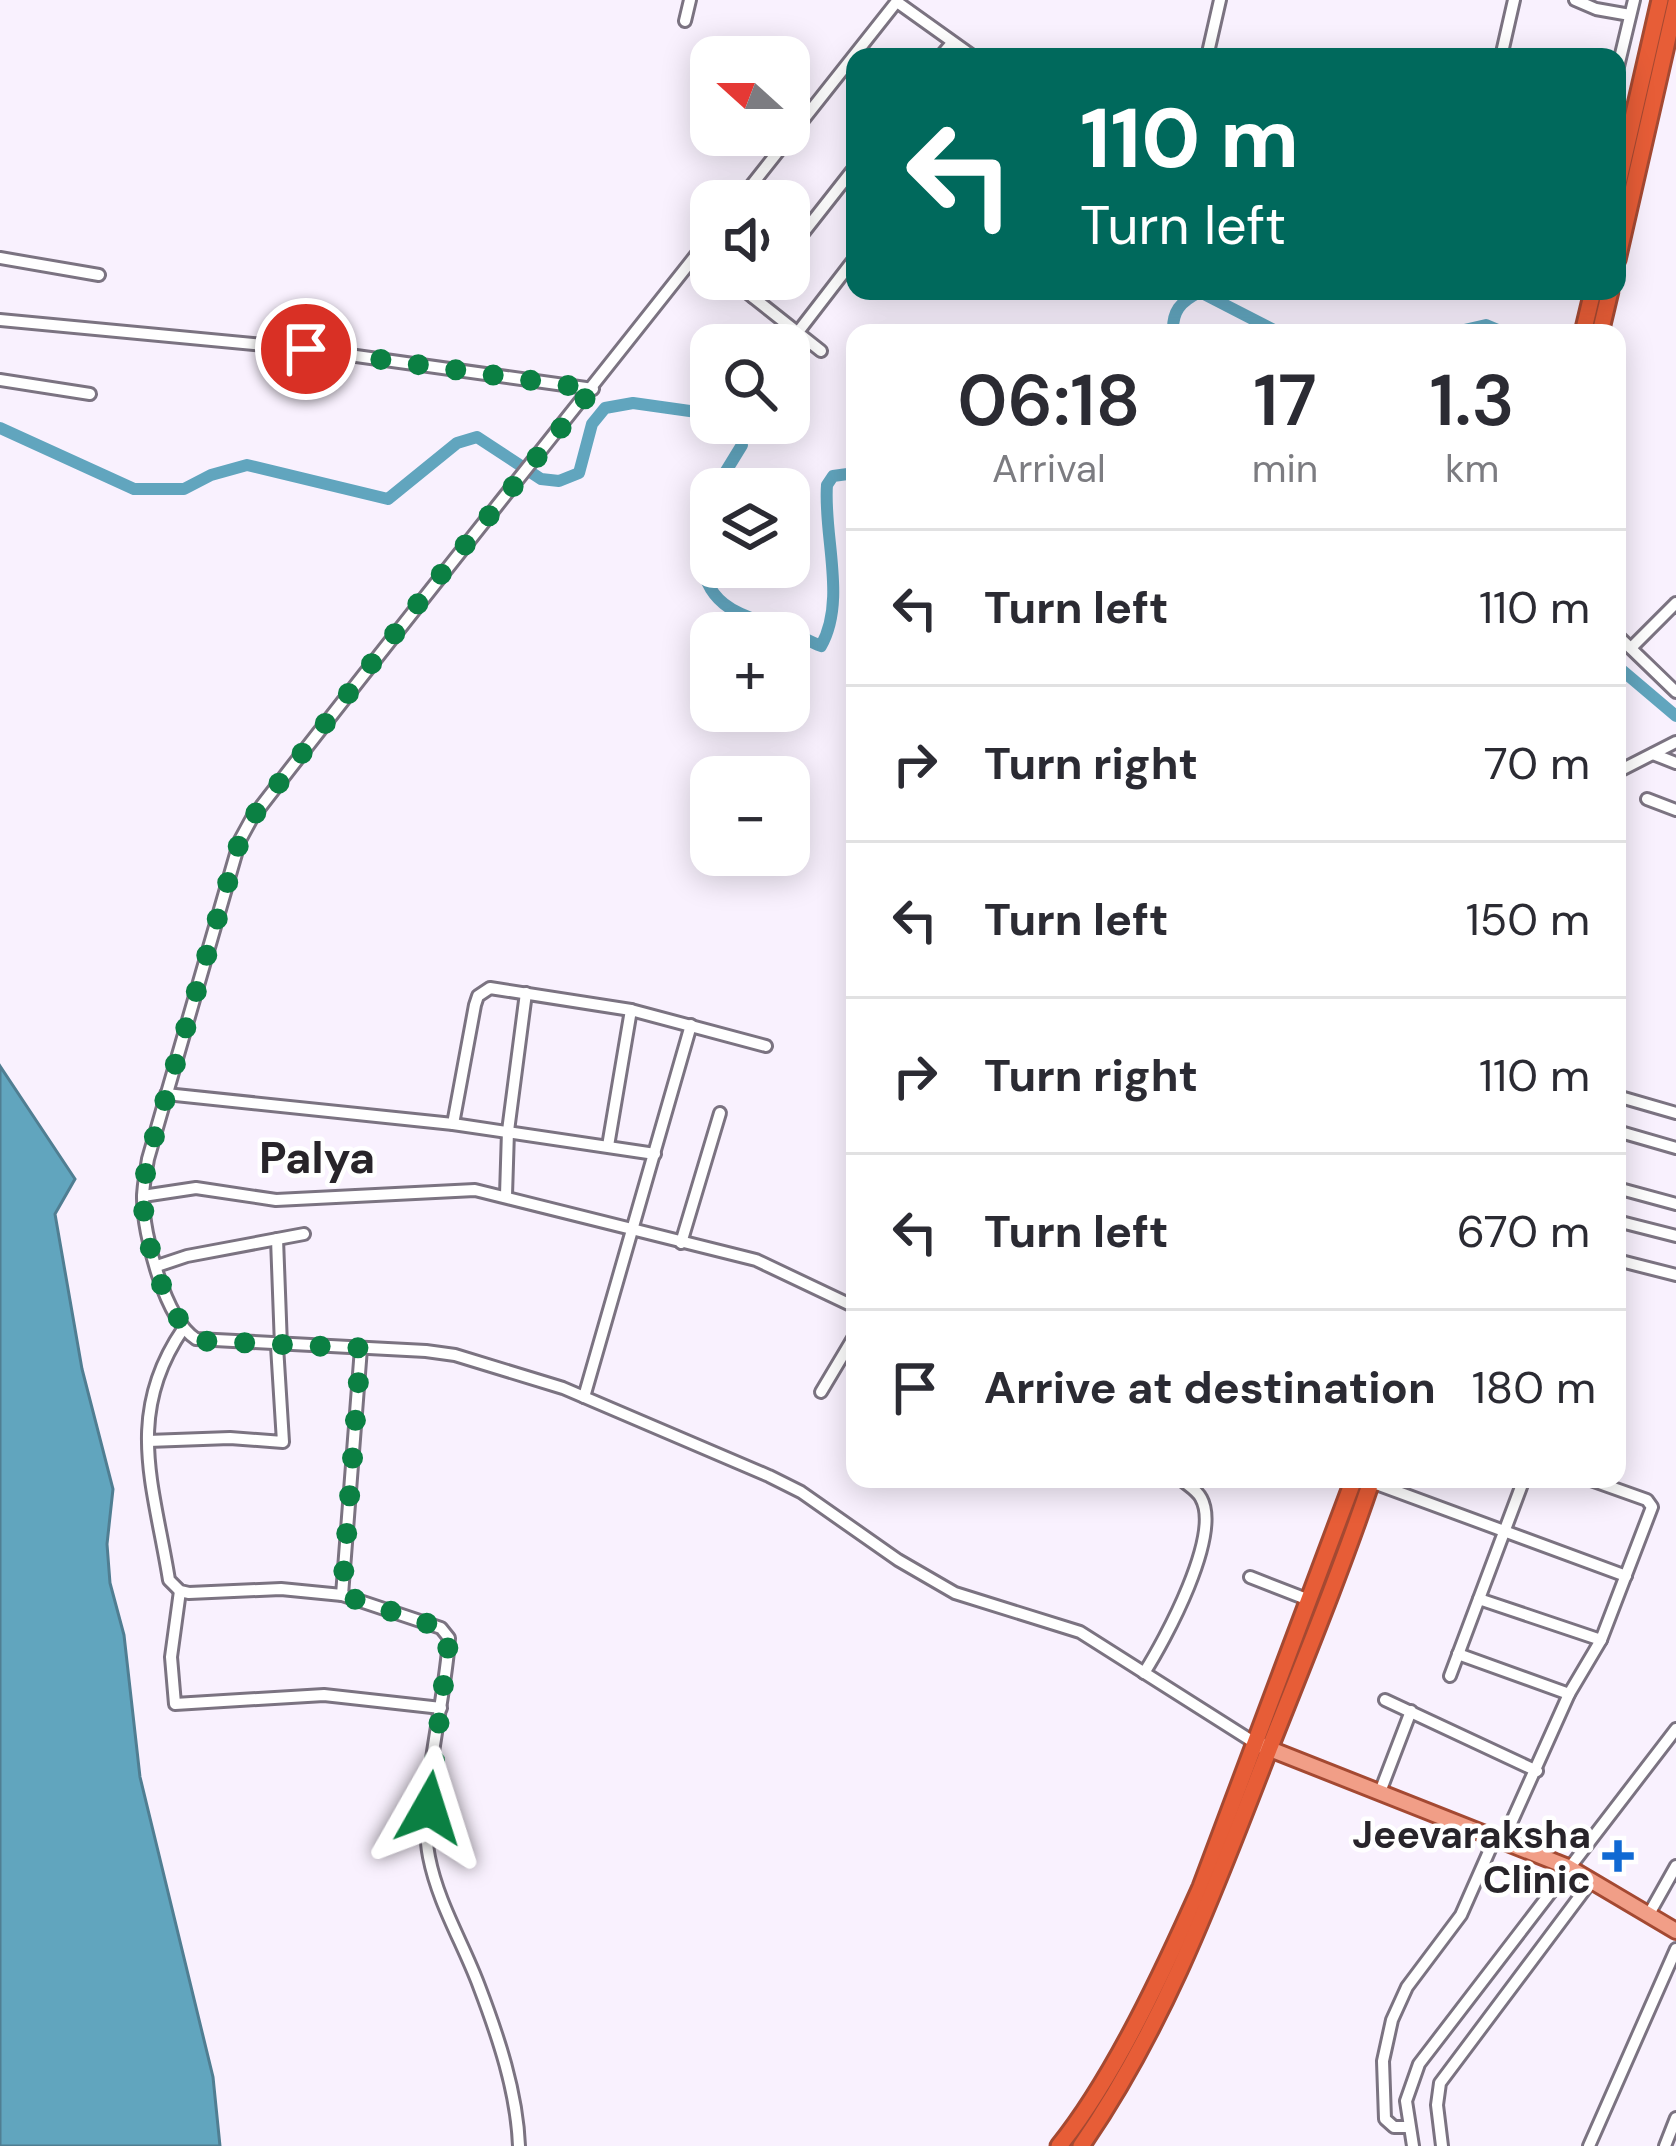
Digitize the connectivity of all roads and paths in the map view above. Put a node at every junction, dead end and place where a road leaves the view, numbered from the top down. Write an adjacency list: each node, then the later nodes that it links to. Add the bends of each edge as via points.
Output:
1 (690, 0): 11 (street)
2 (1220, 0): 17 (street)
3 (1514, 0): 18 (street)
4 (1575, 0): 10 (street)
5 (1601, 0): 10 (street)
6 (1634, 0): 10 (street)
7 (1660, 0): 21 (highway)
8 (897, 1): 13 (street); 14 (street)
9 (1676, 2): 12 (highway)
10 (1630, 15): 19 (street)
11 (685, 21)
12 (1674, 25): 24 (highway)
13 (952, 43): 15 (street); 16 (street)
14 (860, 48)
15 (948, 48)
16 (960, 48)
17 (1209, 48)
18 (1503, 48)
19 (1622, 48)
20 (846, 66): 23 (street)
21 (1626, 149)
22 (846, 178): 25 (street)
23 (756, 180)
24 (1626, 223)
25 (810, 224)
26 (0, 258): 29 (street)
27 (690, 263): 37 (street)
28 (846, 270): 33 (street)
29 (99, 275)
30 (757, 300): 32 (street)
31 (0, 320): 37 (street, via 306,349)
32 (788, 324)
33 (804, 324)
34 (810, 341): 35 (street)
35 (821, 350)
36 (0, 380): 38 (street)
37 (593, 389): 53 (street, via 252,818)
38 (90, 394)
39 (1676, 603): 41 (street)
40 (1626, 644): 41 (street)
41 (1630, 648): 42 (street)
42 (1674, 687)
43 (1676, 742): 44 (street)
44 (1652, 754): 45 (street); 46 (street)
45 (1676, 763)
46 (1626, 767)
47 (1647, 799): 48 (street)
48 (1676, 810)
49 (526, 993): 50 (street); 57 (street, via 490,988 478,996); 58 (street)
50 (631, 1010): 51 (street); 60 (street)
51 (691, 1025): 52 (street); 62 (street)
52 (766, 1046)
53 (166, 1094): 57 (street); 65 (street)
54 (1626, 1099): 56 (street)
55 (720, 1112): 72 (street)
56 (1676, 1113)
57 (453, 1124): 58 (street)
58 (508, 1131): 60 (street); 64 (street)
59 (1626, 1134): 61 (street)
60 (608, 1146): 62 (street)
61 (1676, 1148)
62 (655, 1154): 68 (street)
63 (1626, 1191): 66 (street)
64 (506, 1195): 65 (street, via 459,1189 276,1200 196,1188); 68 (street)
65 (143, 1196): 74 (street)
66 (1676, 1204)
67 (1626, 1223): 70 (street)
68 (632, 1227): 72 (street); 82 (street)
69 (304, 1234): 71 (street)
70 (1676, 1236)
71 (277, 1239): 74 (street); 78 (street)
72 (681, 1243): 76 (street, via 756,1260)
73 (1626, 1262): 75 (street)
74 (157, 1266): 77 (street)
75 (1676, 1275)
76 (846, 1302)
77 (183, 1329): 78 (street, via 204,1341); 83 (street, via 157,1376)
78 (279, 1346): 79 (street); 83 (street, via 283,1442)
79 (361, 1348): 82 (street, via 455,1355); 96 (street)
80 (846, 1350): 81 (street)
81 (821, 1391)
82 (584, 1397): 101 (street, via 801,1492 955,1593 1080,1632)
83 (148, 1441): 95 (street, via 169,1580)
84 (1191, 1488): 91 (street)
85 (1202, 1488): 91 (street)
86 (1361, 1488): 98 (highway)
87 (1362, 1488): 108 (highway)
88 (1386, 1488): 92 (street)
89 (1521, 1488): 92 (street)
90 (1611, 1488): 93 (street, via 1652,1504)
91 (1200, 1495): 101 (street, via 1202,1539 1171,1629)
92 (1504, 1532): 93 (street); 97 (street)
93 (1626, 1576): 99 (street)
94 (1250, 1577): 98 (street)
95 (180, 1591): 96 (street); 105 (street, via 171,1657 176,1704 324,1695)
96 (342, 1595): 105 (street, via 447,1633)
97 (1479, 1599): 99 (street); 100 (street)
98 (1309, 1600): 108 (highway)
99 (1601, 1640): 103 (street)
100 (1458, 1654): 102 (street); 103 (street)
101 (1144, 1673): 108 (street)
102 (1450, 1676)
103 (1569, 1694): 109 (street)
104 (1385, 1700): 106 (street)
105 (441, 1708): 120 (street, via 428,1852 507,2072)
106 (1411, 1711): 109 (street); 110 (street)
107 (1676, 1729): 113 (street)
108 (1262, 1746): 110 (main road); 117 (highway, via 1197,1932 1152,2029)
109 (1537, 1771): 111 (street)
110 (1380, 1792): 111 (main road)
111 (1499, 1839): 113 (main road); 119 (street, via 1392,2020 1383,2061 1385,2119)
112 (1676, 1866): 114 (street)
113 (1579, 1873): 114 (main road); 119 (street, via 1419,2064); 124 (street, via 1440,2083)
114 (1649, 1914): 115 (main road)
115 (1676, 1931)
116 (1676, 1949): 125 (street)
117 (1091, 2118): 121 (highway); 122 (highway)
118 (1676, 2118): 126 (street)
119 (1407, 2126): 123 (street)
120 (519, 2146)
121 (1059, 2146)
122 (1081, 2146)
123 (1413, 2146)
124 (1442, 2146)
125 (1588, 2146)
126 (1665, 2146)

